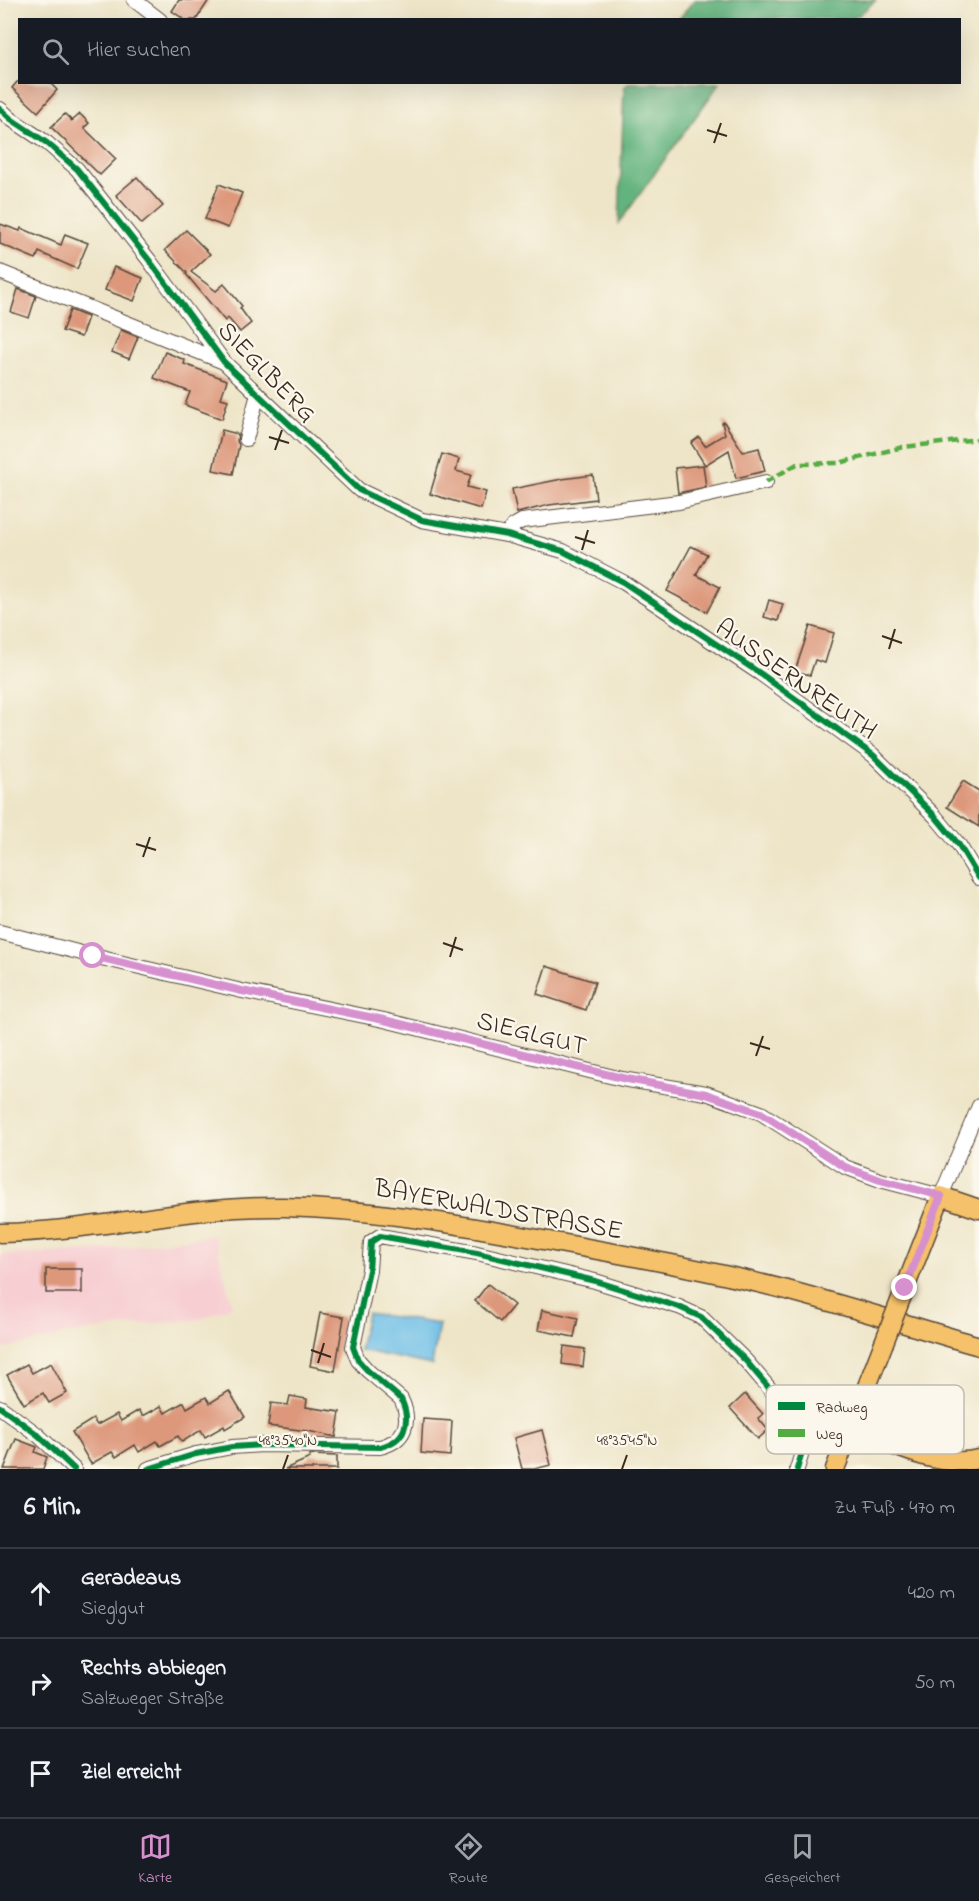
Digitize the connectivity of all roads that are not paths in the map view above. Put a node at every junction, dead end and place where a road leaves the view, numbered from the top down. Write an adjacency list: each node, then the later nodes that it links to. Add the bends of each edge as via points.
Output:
1 (134, 0): 2 (street)
2 (157, 18)
3 (0, 109): 5 (street, SIEGLBERG, via 77,169)
4 (0, 272): 5 (street)
5 (224, 362): 6 (street, SIEGLBERG)
6 (258, 394): 7 (street); 9 (street, SIEGLBERG, via 359,490 422,519)
7 (246, 439)
8 (766, 483): 9 (street, via 679,502 522,521)
9 (507, 535): 10 (street, SIEGLBERG, via 562,551)
10 (653, 602): 11 (street, AUSSERNREUTH, via 873,756 935,816)
11 (979, 878)
12 (0, 932): 14 (street, SIEGLGUT, via 242,991 706,1094 761,1113 845,1167)
13 (979, 1106): 14 (street)
14 (941, 1196): 15 (main road); 19 (main road, bridge)
15 (979, 1209)
16 (0, 1233): 17 (main road, BAYERWALDSTRASSE, via 43,1232 218,1208 342,1209 389,1214 698,1270)
17 (979, 1346)
18 (766, 1385): 27 (street, via 701,1317 679,1307 594,1281 477,1253 376,1237 371,1242 353,1347 358,1360 400,1399 407,1422 400,1436 380,1447 232,1447)
19 (868, 1385)
20 (0, 1407): 26 (street)
21 (801, 1454): 28 (street)
22 (841, 1454): 29 (main road)
23 (916, 1454): 25 (main road)
24 (979, 1459): 25 (main road)
25 (943, 1465)
26 (74, 1469)
27 (148, 1469)
28 (797, 1469)
29 (836, 1469)

